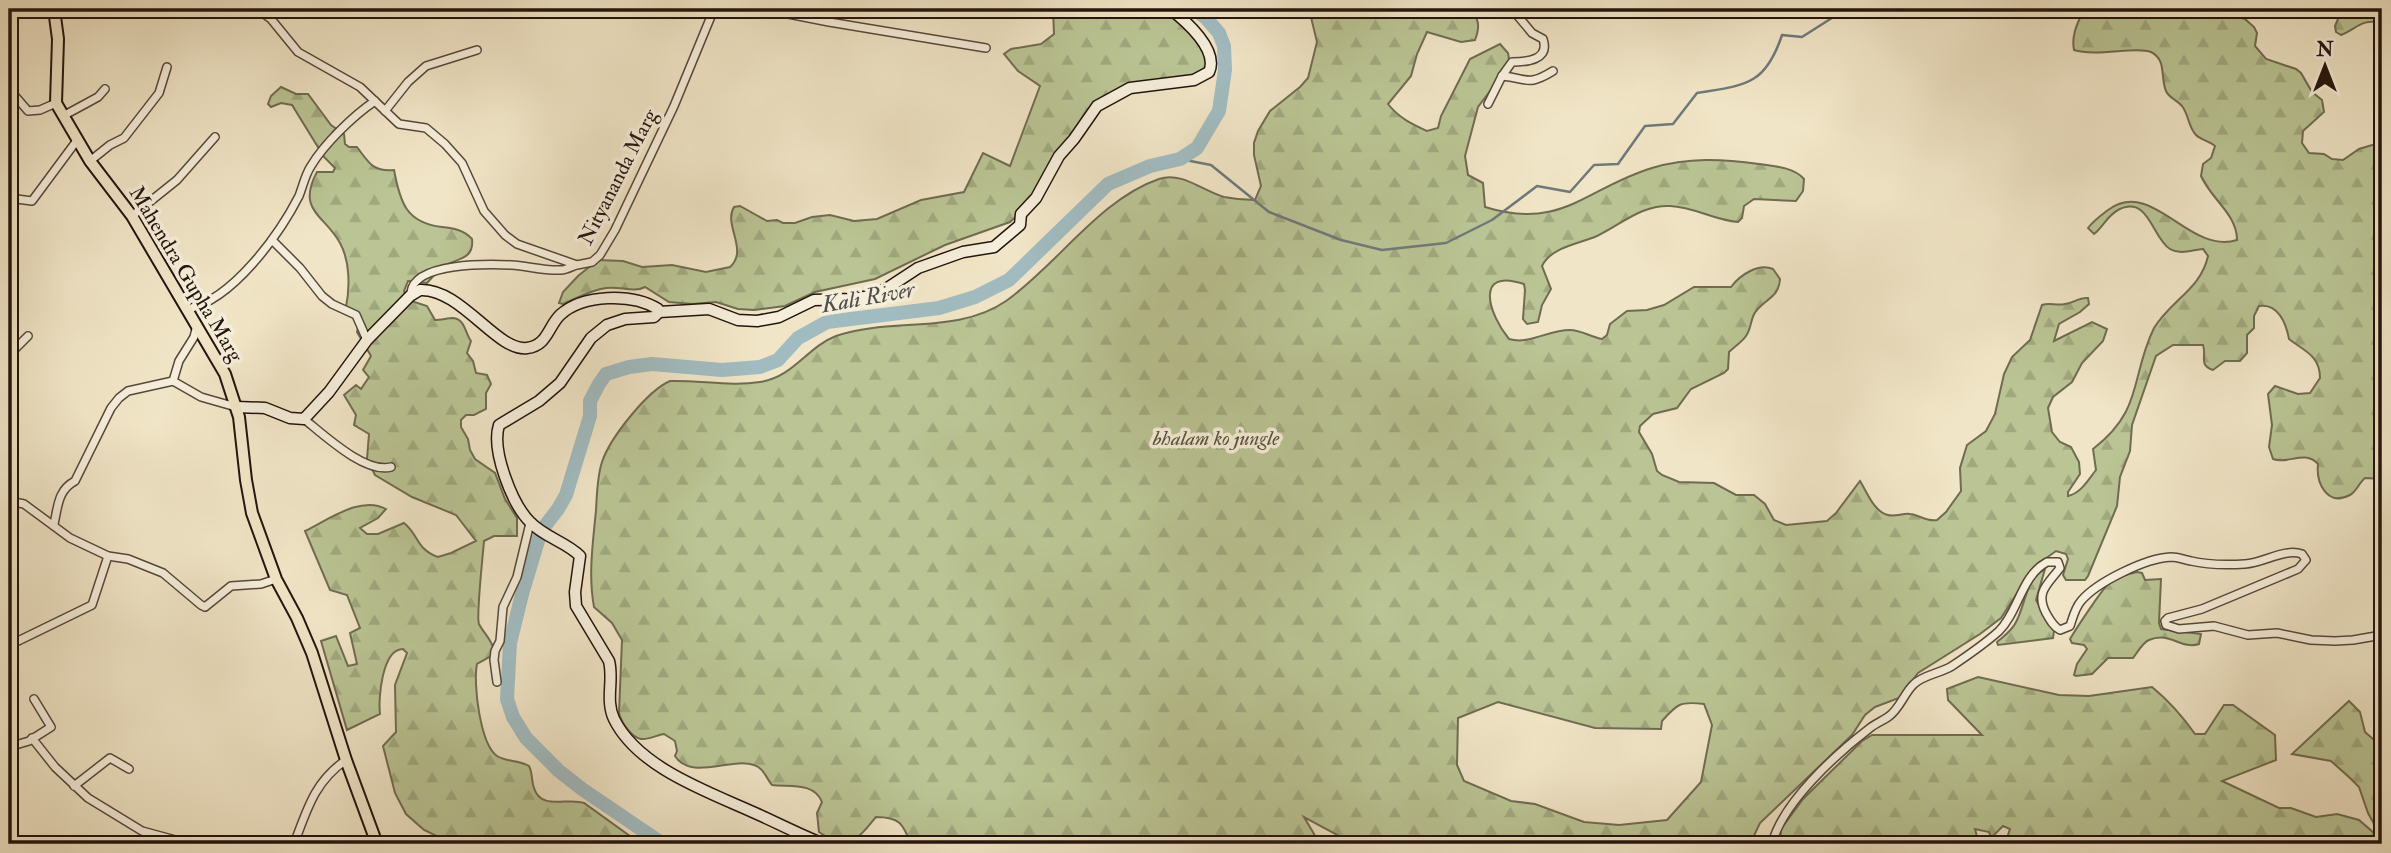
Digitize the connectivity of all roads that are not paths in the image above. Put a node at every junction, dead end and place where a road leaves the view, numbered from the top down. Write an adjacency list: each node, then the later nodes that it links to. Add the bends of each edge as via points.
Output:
1 (54, 9): 16 (main road)
2 (257, 9): 15 (street, Nityananda Marg, via 298,52 360,87)
3 (714, 9): 26 (street, Nityananda Marg, via 674,107 615,230 593,262)
4 (762, 9): 7 (street)
5 (1170, 9): 29 (main road, via 1205,46 1211,60 1209,72 1194,80 1130,88 1097,106 1021,214 1020,225 994,247 918,268 870,296 814,300 768,320 738,320 699,308)
6 (1512, 9): 12 (street, via 1542,39 1544,51 1541,57 1512,62)
7 (774, 10): 8 (street)
8 (986, 48)
9 (477, 50): 18 (street, via 426,66)
10 (167, 67): 22 (street, via 159,93 124,138)
11 (1553, 71): 12 (street, via 1530,82)
12 (1502, 76): 17 (street)
13 (9, 89): 16 (street, via 28,111)
14 (105, 89): 19 (street)
15 (375, 101): 18 (street, Nityananda Marg); 25 (street, via 312,163)
16 (56, 103): 19 (main road, Mahendra Gupha Marg)
17 (1488, 104)
18 (385, 111): 26 (street, Nityananda Marg, via 399,124 426,128 445,144 462,163 484,211 517,244)
19 (63, 116): 21 (main road, Mahendra Gupha Marg)
20 (215, 137): 24 (street, via 177,180)
21 (78, 139): 22 (main road, Mahendra Gupha Marg); 23 (street, via 32,201)
22 (90, 161): 24 (main road, Mahendra Gupha Marg)
23 (9, 198)
24 (132, 216): 28 (main road, Mahendra Gupha Marg)
25 (272, 240): 28 (street, via 232,284); 32 (street, via 323,296 356,315)
26 (577, 265): 27 (street, via 563,270 451,266 415,283)
27 (414, 293): 29 (main road, via 440,293 509,344 524,349 541,343 562,313 583,302 626,299); 32 (main road)
28 (188, 309): 30 (main road, Mahendra Gupha Marg)
29 (659, 312): 40 (main road, via 650,318 607,325 591,338 560,383 499,425 499,456 512,493)
30 (197, 324): 34 (street); 35 (main road, Mahendra Gupha Marg, via 225,374)
31 (28, 337): 33 (street)
32 (367, 340): 36 (main road)
33 (9, 355)
34 (173, 381): 35 (street, via 201,397); 39 (street, via 128,391 111,408 75,481 65,486)
35 (236, 407): 36 (main road, via 265,408); 42 (main road, Mahendra Gupha Marg, via 252,513)
36 (304, 419): 37 (street, via 362,461)
37 (391, 467)
38 (9, 501): 39 (street, via 24,503)
39 (54, 524): 41 (street, via 70,538)
40 (534, 526): 45 (street, via 503,607 494,660); 55 (main road, via 580,558 576,606 609,661 610,705 628,738 642,753 687,782)
41 (108, 556): 42 (street, via 153,568 205,607 231,586); 44 (street, via 92,605)
42 (276, 579): 49 (main road, Mahendra Gupha Marg, via 312,653)
43 (2382, 635): 56 (street, via 2323,640 2277,633 2248,635 2214,626 2179,629 2165,623 2168,618 2202,609 2298,569 2306,559 2294,552 2245,564 2169,557 2128,569 2081,600 2070,626 2058,629 2040,596 2060,565 2047,562 2034,572 1998,631 1952,666 1914,683 1887,718 1831,761 1783,816)
44 (16, 642)
45 (496, 682)
46 (34, 699): 47 (street, via 51,727)
47 (32, 738): 48 (street); 51 (street)
48 (9, 747)
49 (346, 760): 53 (street, via 311,797); 54 (main road, Mahendra Gupha Marg)
50 (129, 769): 51 (street, via 110,758)
51 (74, 786): 52 (street, via 142,831)
52 (190, 844)
53 (294, 844)
54 (377, 844)
55 (824, 844)
56 (1772, 844)

